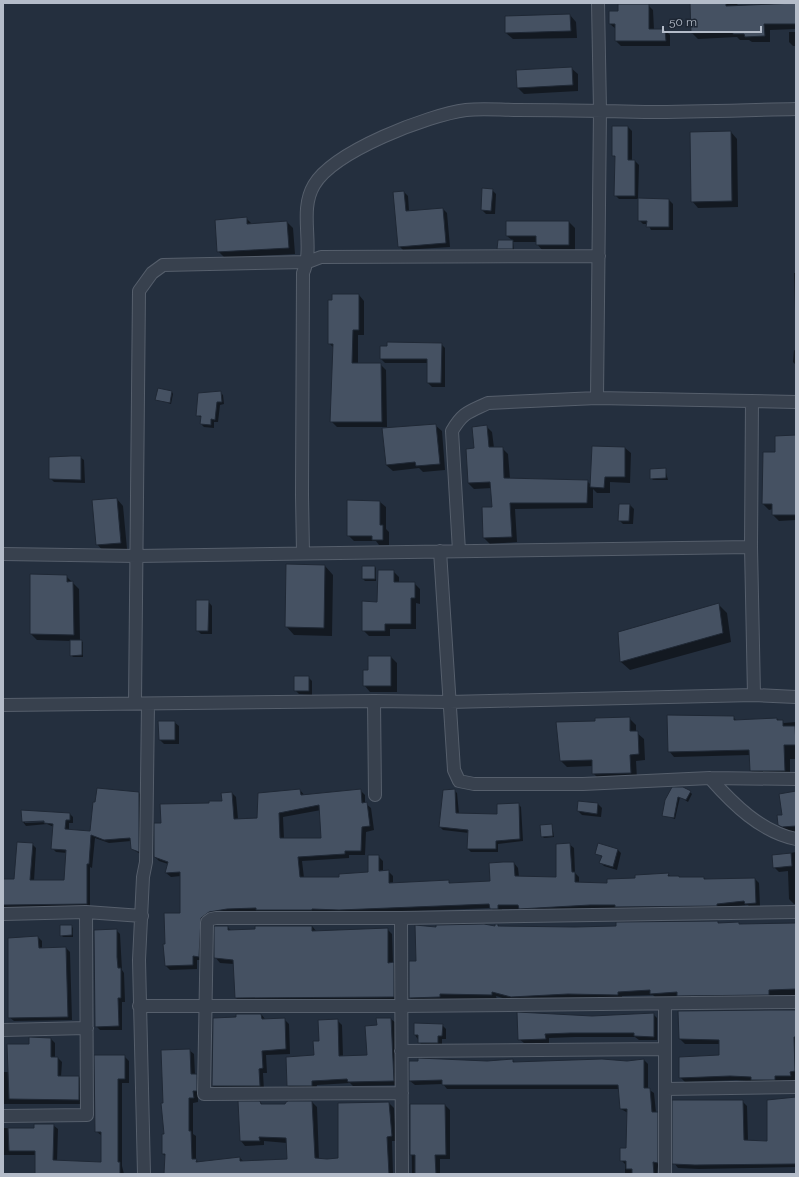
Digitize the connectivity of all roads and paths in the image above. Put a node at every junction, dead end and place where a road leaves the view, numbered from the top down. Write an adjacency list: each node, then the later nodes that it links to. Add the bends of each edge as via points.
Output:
1 (598, 3): 3 (street)
2 (796, 109): 3 (street, via 648,112)
3 (600, 110): 4 (street); 5 (street, via 467,110 422,121 360,149 332,166 314,185 307,207)
4 (599, 256): 5 (street, via 321,257); 6 (street)
5 (308, 262): 12 (street, via 303,274); 14 (street, via 164,265 152,274 139,291)
6 (597, 398): 7 (street); 11 (street, via 488,403 460,417 452,431)
7 (752, 401): 8 (street); 9 (street)
8 (796, 402)
9 (751, 547): 11 (street); 15 (street)
10 (440, 551): 11 (street); 12 (street); 18 (street)
11 (459, 551)
12 (304, 553): 14 (street)
13 (3, 554): 14 (street)
14 (137, 556): 19 (street)
15 (754, 695): 16 (street); 18 (street)
16 (796, 697)
17 (374, 701): 18 (street); 20 (street); 24 (street)
18 (449, 702): 22 (street, via 454,770 459,781 474,784 583,784)
19 (135, 703): 20 (street); 21 (street)
20 (148, 704): 29 (street, via 146,862)
21 (3, 705)
22 (710, 778): 23 (street); 25 (street, via 734,805 766,827)
23 (796, 779)
24 (375, 795)
25 (796, 840)
26 (86, 912): 28 (street); 29 (street); 36 (street)
27 (796, 912): 30 (street)
28 (3, 914)
29 (142, 916): 33 (street)
30 (401, 918): 34 (street, via 211,919 207,922); 35 (street)
31 (796, 1002): 32 (street)
32 (665, 1005): 35 (street); 38 (street)
33 (139, 1006): 34 (street); 44 (street)
34 (205, 1006): 35 (street); 42 (street, via 204,1094)
35 (400, 1006): 39 (street)
36 (87, 1028): 37 (street); 43 (street, via 87,1115)
37 (3, 1030)
38 (665, 1049): 39 (street); 41 (street)
39 (401, 1051): 42 (street)
40 (796, 1087): 41 (street)
41 (665, 1089): 46 (street)
42 (402, 1093): 45 (street)
43 (3, 1116)
44 (144, 1174)
45 (402, 1174)
46 (665, 1174)

